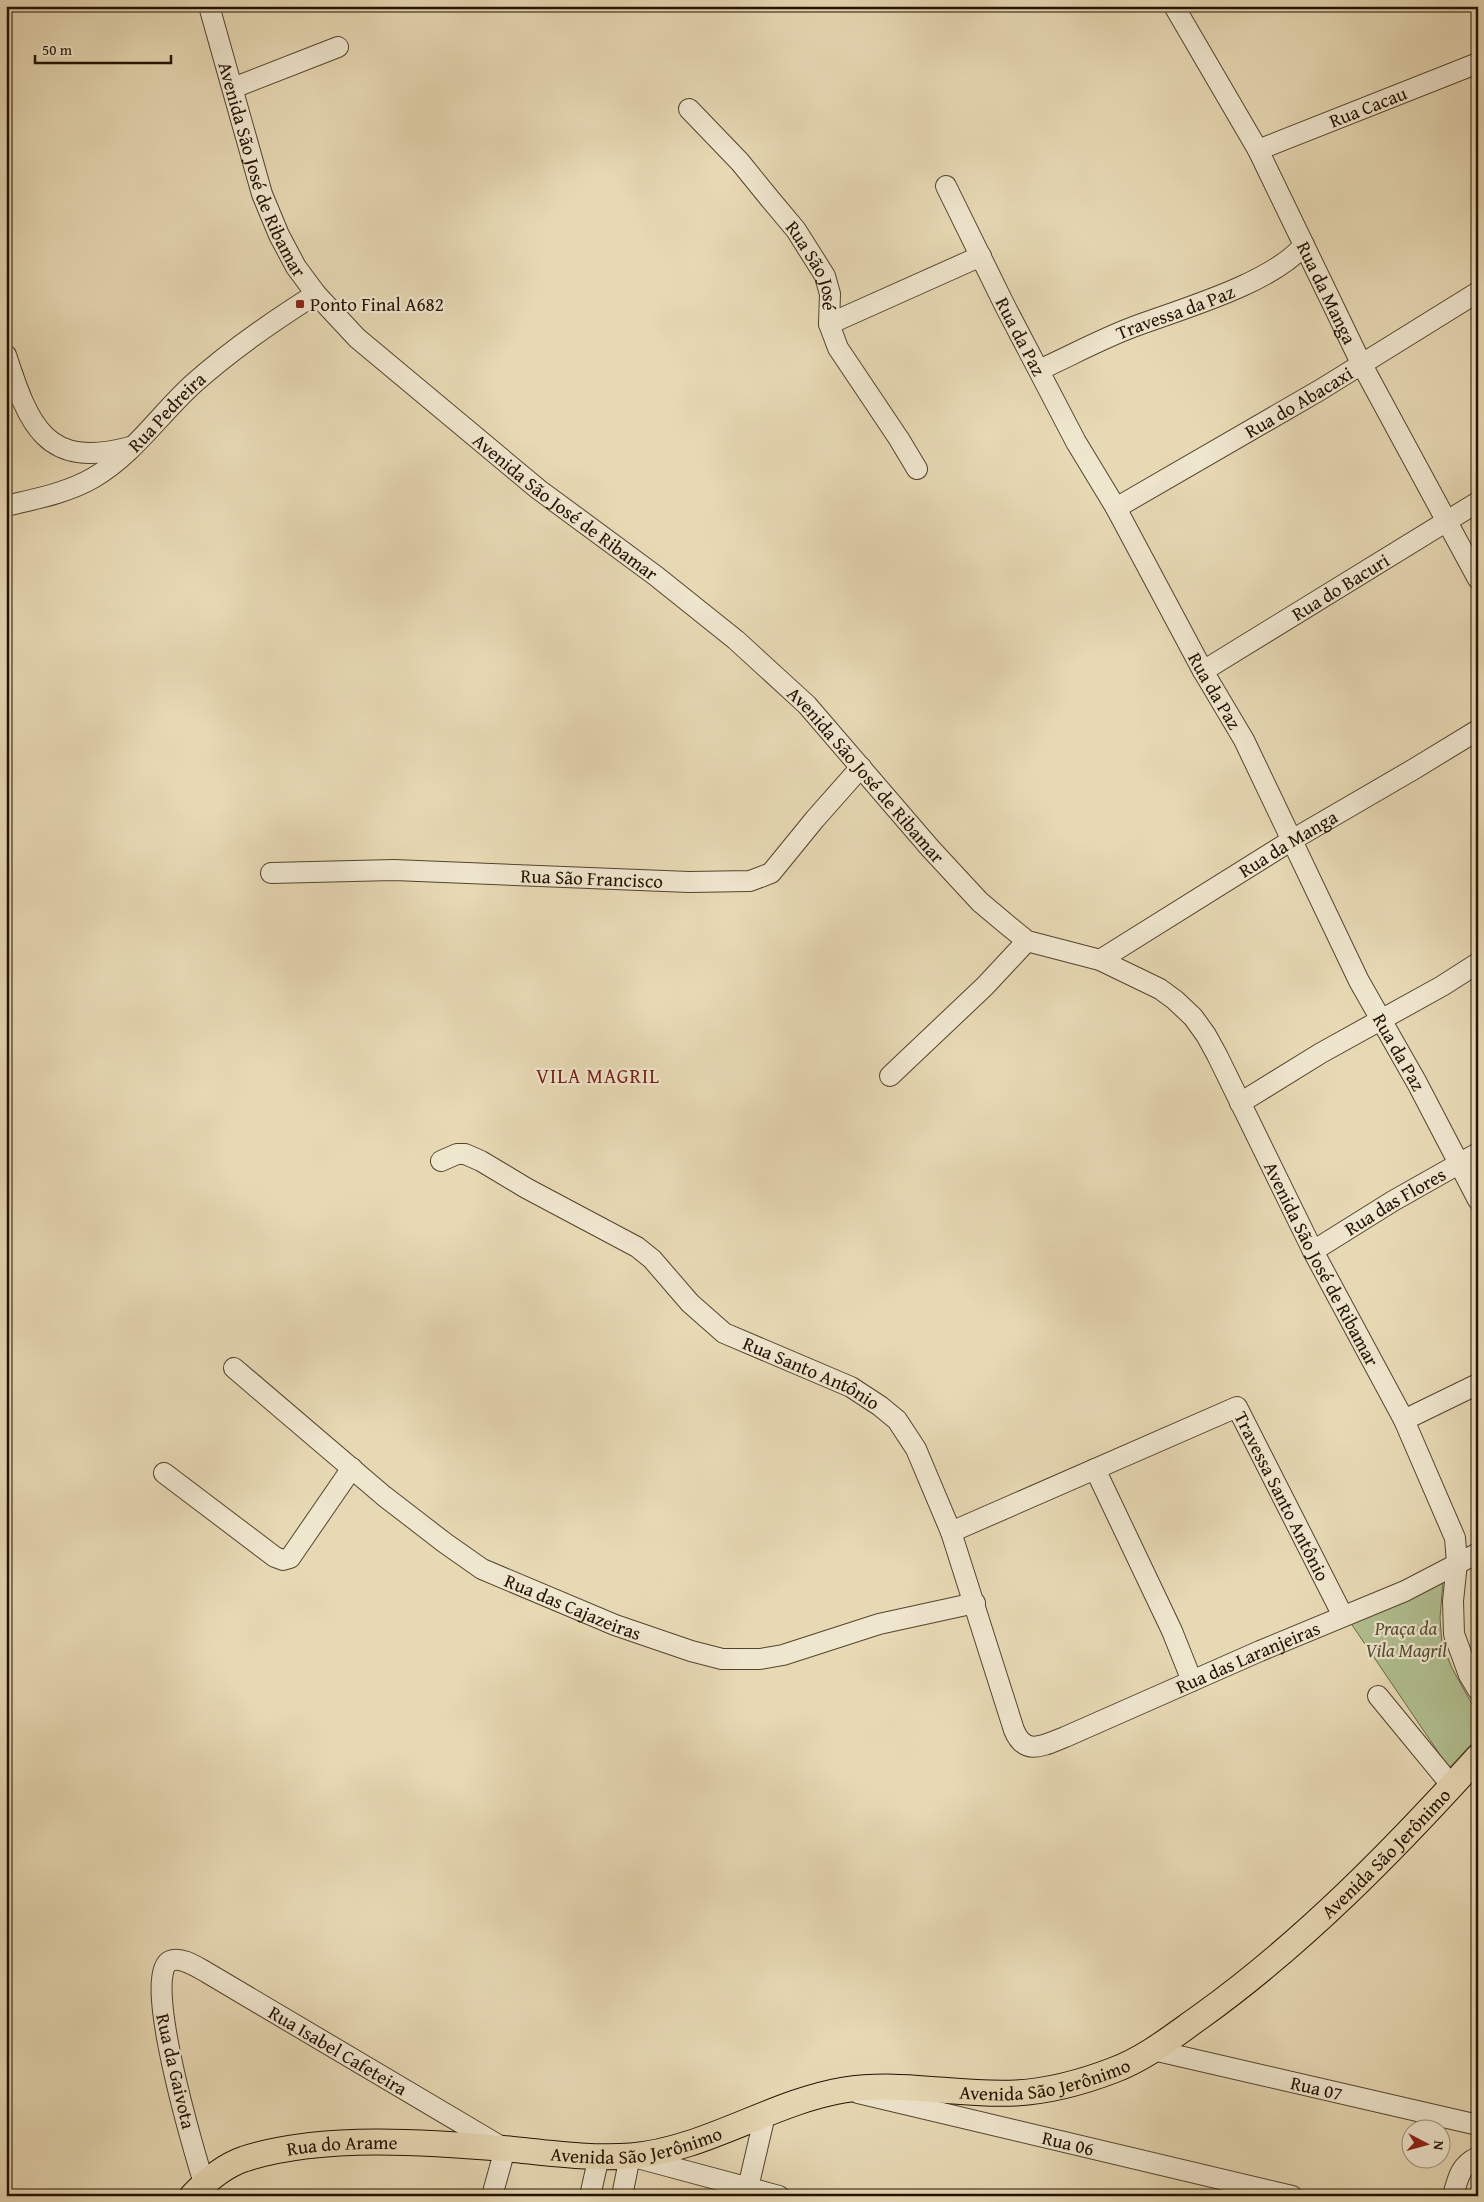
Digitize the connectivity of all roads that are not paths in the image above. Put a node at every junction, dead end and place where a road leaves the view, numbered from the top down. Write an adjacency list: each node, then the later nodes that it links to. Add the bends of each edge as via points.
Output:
1 (210, 6): 5 (street, Avenida São José de Ribamar)
2 (1174, 6): 7 (street, Rua da Manga)
3 (338, 47): 5 (street)
4 (1478, 63): 7 (street, Rua Cacau)
5 (233, 88): 12 (street, Avenida São José de Ribamar, via 275,227 296,267)
6 (689, 109): 13 (street, Rua São José, via 740,162 796,230 825,276 830,294)
7 (1258, 150): 9 (street, Rua da Manga)
8 (946, 186): 10 (street, Rua da Paz)
9 (1304, 245): 15 (street, Rua da Manga); 16 (street, Travessa da Paz, via 1296,254 1252,280 1131,328)
10 (981, 256): 13 (street); 16 (street, Rua da Paz)
11 (1478, 292): 15 (street, Rua do Abacaxi)
12 (316, 294): 17 (street, Rua Pedreira, via 243,342 200,378); 26 (street, Avenida São José de Ribamar, via 357,338 538,489 736,640 807,705)
13 (829, 324): 18 (street, Rua São José, via 838,348)
14 (6, 355): 17 (street, via 29,417 39,432 54,444 85,454)
15 (1361, 363): 21 (street, Rua do Abacaxi); 22 (street, Rua da Manga)
16 (1039, 370): 21 (street, Rua da Paz, via 1076,442)
17 (134, 446): 20 (street, Rua Pedreira, via 94,478 70,489)
18 (917, 469)
19 (1478, 502): 22 (street, Rua do Bacuri)
20 (6, 506)
21 (1116, 508): 24 (street, Rua da Paz)
22 (1446, 520): 23 (street, Rua da Manga); 24 (street, Rua do Bacuri)
23 (1478, 579)
24 (1203, 671): 27 (street, Rua da Paz, via 1244,740)
25 (1478, 730): 27 (street, Rua da Manga)
26 (861, 766): 28 (street, Rua São Francisco, via 771,873 750,882 394,870); 29 (street, Avenida São José de Ribamar, via 980,902)
27 (1292, 840): 30 (street, Rua da Manga); 32 (street, Rua da Paz)
28 (271, 873)
29 (1027, 941): 30 (street, Avenida São José de Ribamar); 33 (street, via 985,986)
30 (1100, 960): 34 (street, Avenida São José de Ribamar, via 1160,989 1193,1017 1206,1035)
31 (1478, 963): 32 (street)
32 (1381, 1021): 34 (street); 37 (street, Rua da Paz)
33 (890, 1076)
34 (1240, 1103): 39 (street, Avenida São José de Ribamar)
35 (1478, 1153): 37 (street, Rua das Flores)
36 (441, 1161): 46 (street, Rua Santo Antônio, via 466,1154 612,1233 652,1259 690,1303 724,1333 851,1387 880,1406 897,1420 916,1449)
37 (1458, 1163): 38 (street, Rua da Paz); 39 (street, Rua das Flores)
38 (1478, 1200)
39 (1313, 1251): 42 (street, Avenida São José de Ribamar)
40 (234, 1368): 43 (street, Rua das Cajazeiras)
41 (1478, 1384): 42 (street)
42 (1404, 1420): 48 (street, Avenida São José de Ribamar, via 1454,1538)
43 (352, 1468): 45 (street, via 290,1558 283,1560 275,1558); 49 (street, Rua das Cajazeiras, via 445,1544 482,1569 615,1625 722,1658 760,1659 783,1655 879,1624)
44 (1095, 1469): 46 (street, Travessa Santo Antônio); 50 (street, Travessa Santo Antônio, via 1237,1407); 51 (street, via 1172,1631)
45 (164, 1473)
46 (951, 1532): 49 (street, Rua Santo Antônio)
47 (1478, 1553): 48 (street, Rua das Laranjeiras)
48 (1457, 1563): 50 (street, Rua das Laranjeiras, via 1405,1591); 52 (street, Avenida São José de Ribamar, via 1454,1634)
49 (975, 1603): 54 (street, Rua Santo Antônio)
50 (1343, 1616): 51 (street, Rua das Laranjeiras)
51 (1192, 1681): 54 (street, Rua das Laranjeiras, via 1065,1737 1030,1747)
52 (1478, 1690)
53 (1378, 1696): 56 (street)
54 (1018, 1740)
55 (1478, 1757): 56 (main road, Avenida São Jerônimo)
56 (1452, 1786): 58 (main road, Avenida São Jerônimo, via 1292,1945)
57 (171, 1960): 62 (street, Rua Isabel Cafeteira, via 188,1963 206,1972); 66 (street, Rua da Gaivota, via 166,1964 162,1982 161,2006)
58 (1154, 2050): 59 (main road, Avenida São Jerônimo, via 1117,2069 1048,2090 1013,2093 908,2086); 61 (street, Rua 07)
59 (844, 2090): 60 (main road, Avenida São Jerônimo, via 816,2096); 72 (street, Rua 06)
60 (765, 2115): 64 (main road, Avenida São Jerônimo, via 669,2149); 67 (street)
61 (1478, 2125)
62 (505, 2149): 63 (main road, Avenida São Jerônimo); 66 (main road, Rua do Arame, via 394,2143 310,2145 242,2160 222,2170); 68 (street)
63 (600, 2156): 64 (main road, Avenida São Jerônimo); 69 (street)
64 (630, 2156): 67 (street); 70 (street)
65 (1478, 2157): 73 (street, via 1465,2163)
66 (198, 2189)
67 (747, 2192): 71 (street)
68 (492, 2196)
69 (590, 2196)
70 (622, 2196)
71 (779, 2196)
72 (1292, 2196)
73 (1453, 2196)

